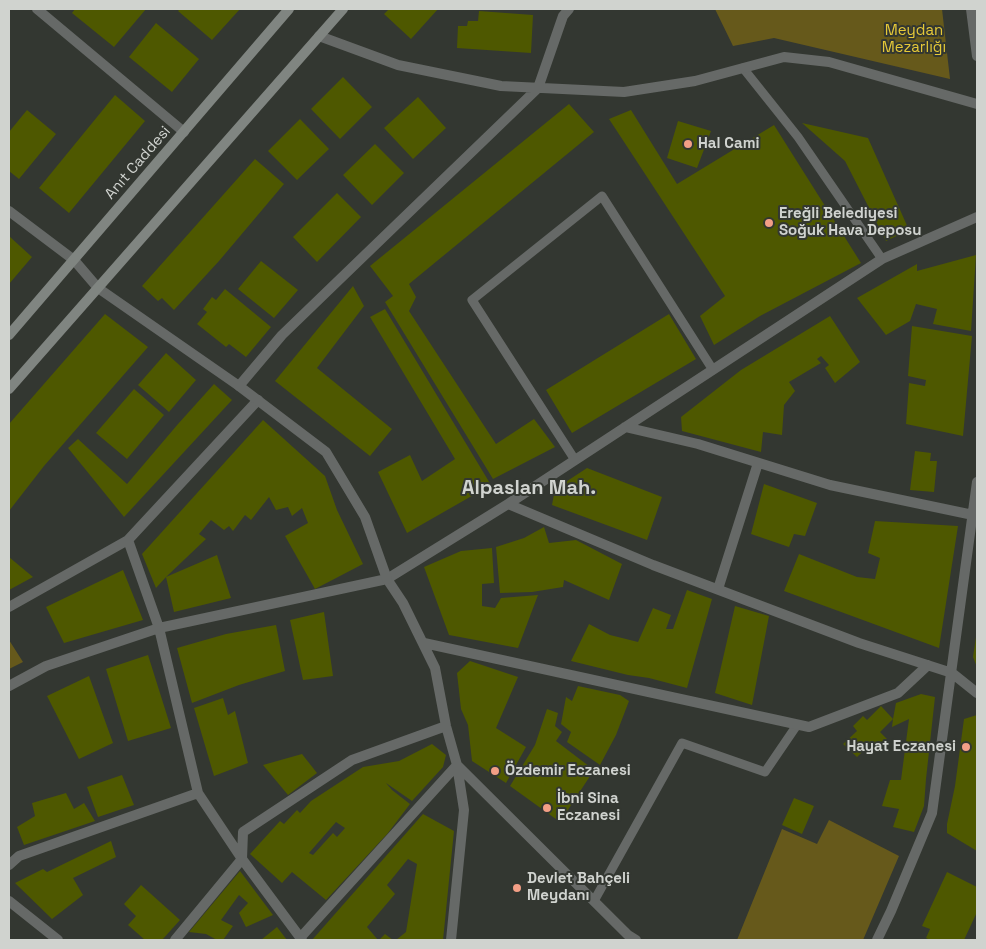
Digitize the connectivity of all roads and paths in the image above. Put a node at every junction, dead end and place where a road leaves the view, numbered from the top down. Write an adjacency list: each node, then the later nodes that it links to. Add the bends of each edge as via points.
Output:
1 (343, 9): 6 (main road)
2 (569, 9): 9 (street, via 563,16)
3 (971, 9): 7 (street)
4 (287, 10): 11 (main road, Anıt Caddesi)
5 (43, 11): 11 (street)
6 (319, 36): 9 (street, via 398,65 500,86); 16 (main road)
7 (977, 56)
8 (743, 68): 9 (street, via 694,81 624,92); 10 (street, via 784,57 829,62); 14 (lane, via 798,137)
9 (538, 88): 19 (street, via 282,335)
10 (977, 104)
11 (184, 132): 15 (main road, Anıt Caddesi)
12 (9, 211): 15 (street)
13 (977, 217): 14 (street)
14 (882, 259): 18 (street)
15 (74, 260): 16 (street); 17 (main road, Anıt Caddesi)
16 (98, 288): 19 (street); 20 (main road)
17 (9, 335)
18 (713, 370): 22 (street); 23 (lane, via 602,196 472,300)
19 (239, 386): 21 (street)
20 (9, 389)
21 (258, 400): 28 (street); 29 (street, via 326,452 365,517)
22 (625, 427): 23 (street); 24 (street)
23 (575, 460): 26 (street)
24 (758, 462): 27 (street, via 830,484); 30 (street)
25 (977, 482): 27 (street)
26 (508, 504): 29 (street); 30 (street)
27 (973, 515): 35 (street)
28 (128, 540): 31 (street); 32 (street)
29 (387, 579): 32 (street); 33 (street)
30 (718, 590): 34 (street)
31 (9, 607)
32 (159, 628): 36 (street, via 46,666); 41 (street)
33 (424, 643): 38 (street); 39 (street, via 435,668)
34 (928, 665): 35 (street); 38 (street, via 898,693 809,727)
35 (952, 673): 37 (street); 51 (street, via 932,814)
36 (9, 686)
37 (977, 693)
38 (797, 725): 45 (lane, via 765,772 682,743)
39 (446, 726): 40 (street); 42 (street, via 352,760 243,832)
40 (457, 765): 45 (street); 46 (street); 49 (street, via 464,810)
41 (198, 793): 42 (street); 43 (street, via 19,856)
42 (242, 859): 46 (street); 48 (street)
43 (9, 865)
44 (9, 901): 47 (street)
45 (594, 901): 50 (street)
46 (301, 939)
47 (58, 940)
48 (175, 940)
49 (451, 940)
50 (636, 940)
51 (877, 940)

